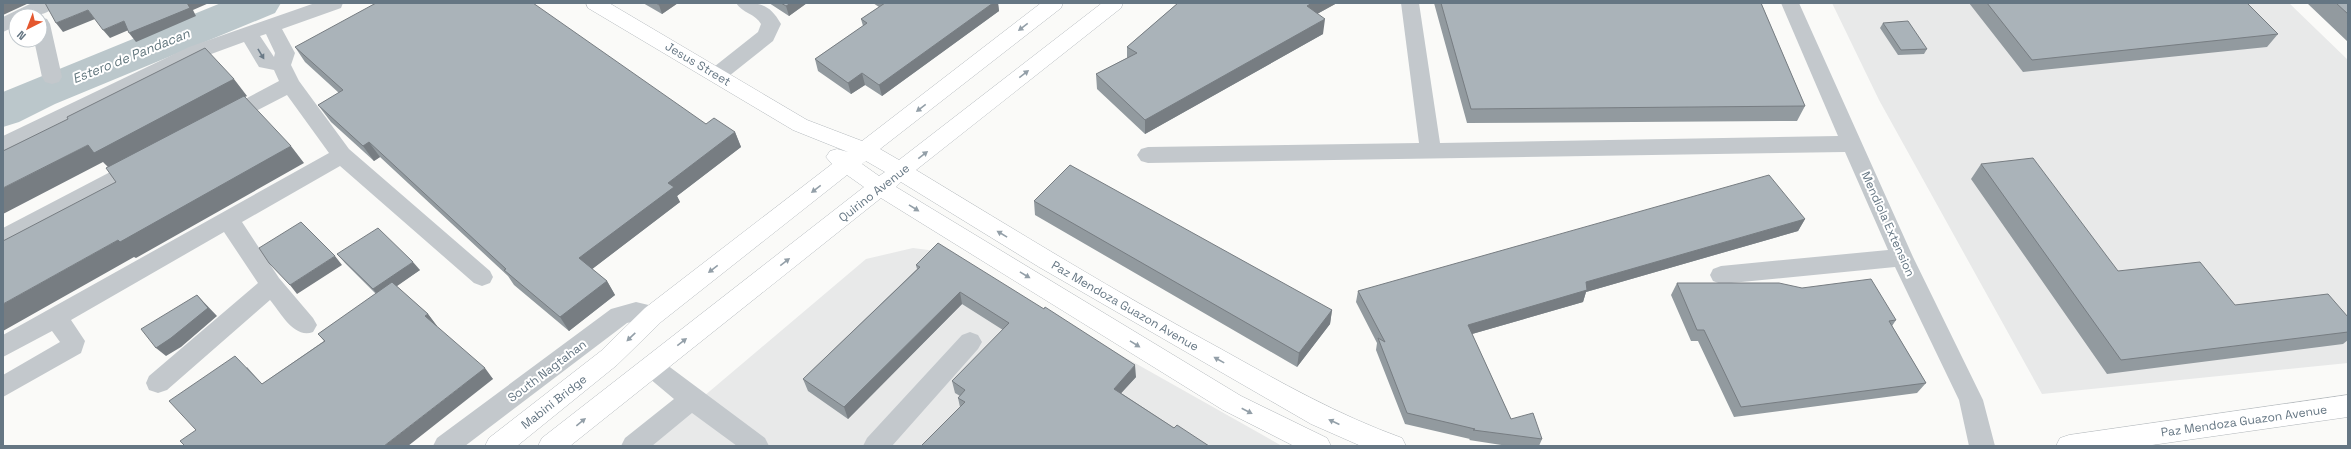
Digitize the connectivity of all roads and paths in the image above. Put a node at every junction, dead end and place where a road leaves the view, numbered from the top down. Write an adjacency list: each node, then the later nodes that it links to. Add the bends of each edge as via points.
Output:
1 (334, 3): 8 (street)
2 (595, 3): 12 (main road, Jesus Street)
3 (745, 3): 12 (street, via 767,16 771,24 766,36)
4 (1054, 3): 19 (main road, one-way to 19)
5 (1114, 3): 25 (main road, Quirino Avenue, one-way to 5)
6 (1410, 3): 20 (street)
7 (1790, 3): 17 (street, Mendiola Extension)
8 (271, 26): 9 (street); 11 (street, via 285,53)
9 (249, 34): 11 (street, one-way to 11, via 266,62); 18 (street, via 196,52 144,75)
10 (45, 48): 13 (street)
11 (281, 65): 14 (street)
12 (717, 75): 15 (main road, Jesus Street)
13 (52, 77)
14 (290, 84): 16 (street); 22 (street)
15 (800, 125): 19 (main road, Jesus Street); 24 (main road, Jesus Street)
16 (206, 129)
17 (1852, 144): 20 (street); 29 (street, Mendiola Extension)
18 (3, 145)
19 (866, 151): 24 (main road); 25 (main road, Paz Mendoza Guazon Avenue)
20 (1431, 152): 23 (street)
21 (157, 155): 28 (street)
22 (342, 155): 27 (street); 31 (street)
23 (1148, 155)
24 (847, 166): 26 (main road, Paz Mendoza Guazon Avenue); 33 (main road, one-way to 33)
25 (902, 172): 26 (main road, Quirino Avenue); 43 (main road, Paz Mendoza Guazon Avenue, one-way to 25, via 1033,253)
26 (881, 188): 38 (main road, Quirino Avenue, one-way to 26); 51 (main road, Paz Mendoza Guazon Avenue, one-way to 51, via 1028,276 1174,369 1232,403)
27 (228, 221): 32 (street); 34 (street)
28 (3, 238)
29 (1902, 257): 30 (street); 53 (street, Mendiola Extension, via 1971,400)
30 (1721, 275)
31 (482, 277)
32 (272, 285): 35 (street); 39 (street)
33 (653, 315): 45 (street, South Nagtahan, via 635,311 620,316); 46 (main road, Mabini Bridge, one-way to 46, via 609,358)
34 (56, 318): 37 (street); 40 (street, via 73,341 73,346)
35 (304, 325)
36 (970, 342): 50 (street)
37 (3, 347)
38 (651, 366): 41 (street); 47 (main road, Quirino Avenue, one-way to 38)
39 (158, 383)
40 (3, 387)
41 (692, 399): 48 (street); 49 (street)
42 (2348, 406): 44 (main road, Paz Mendoza Guazon Avenue)
43 (1367, 442): 52 (main road, Paz Mendoza Guazon Avenue)
44 (2108, 444): 54 (main road, Paz Mendoza Guazon Avenue)
45 (446, 446)
46 (498, 446)
47 (550, 446)
48 (634, 446)
49 (756, 446)
50 (876, 446)
51 (1318, 446)
52 (1393, 446)
53 (1982, 446)
54 (2069, 446)

